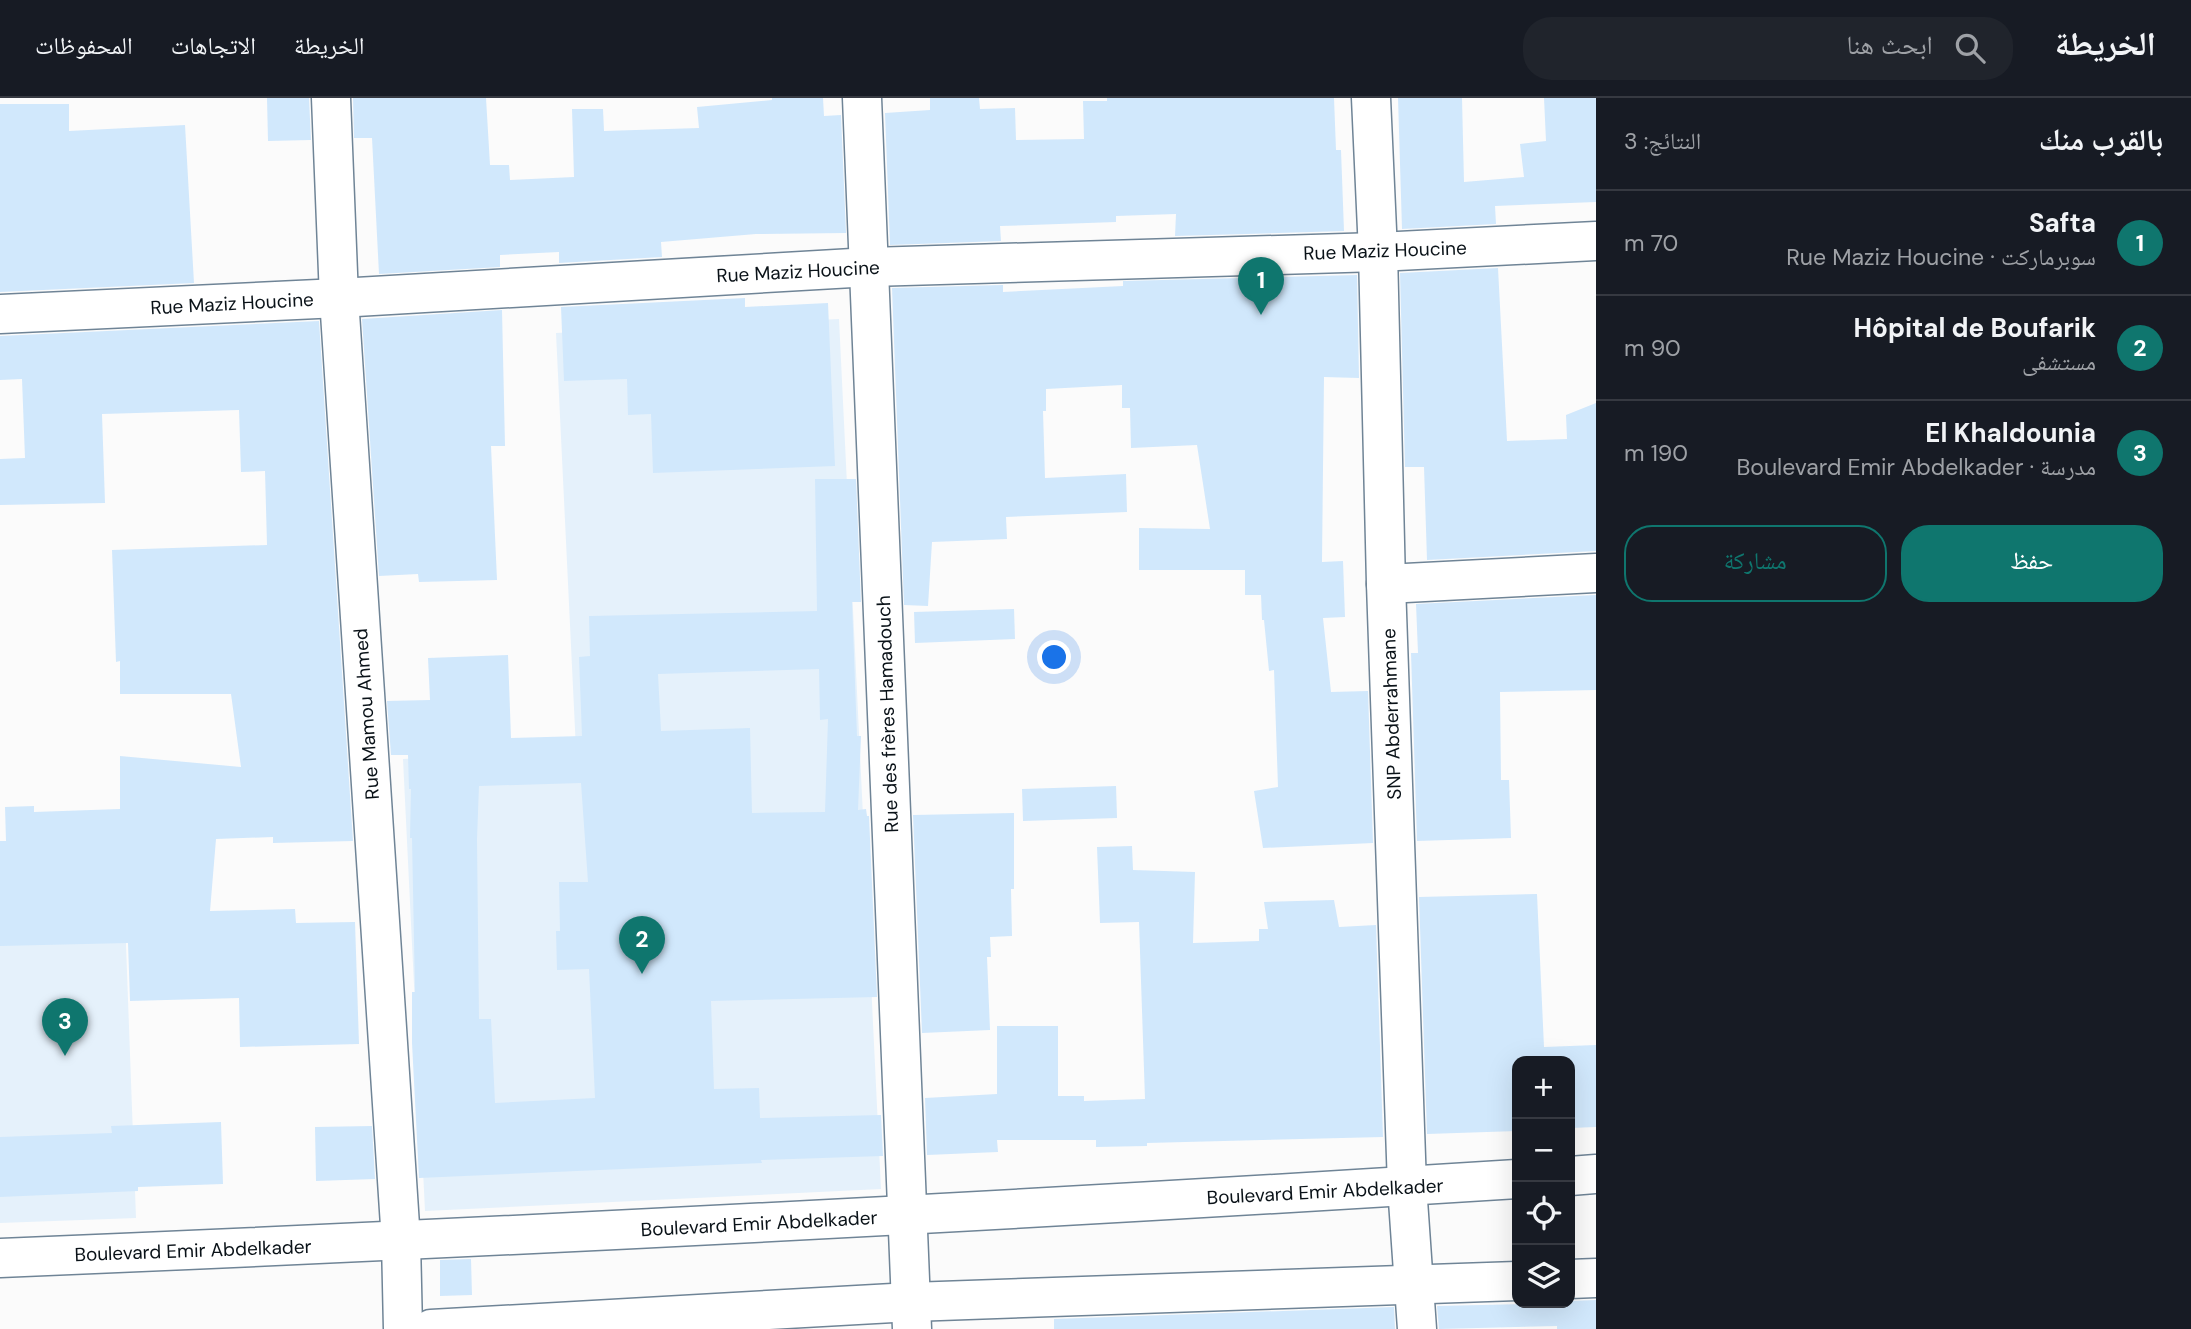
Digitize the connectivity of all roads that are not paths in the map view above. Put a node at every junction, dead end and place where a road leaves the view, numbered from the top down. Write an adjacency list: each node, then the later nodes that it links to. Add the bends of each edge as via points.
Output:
1 (331, 98): 7 (street, Rue Mamou Ahmed)
2 (862, 98): 6 (street, Rue des frères Hamadouch)
3 (1371, 98): 5 (street, SNP Abderrahmane)
4 (1596, 241): 5 (street, Rue Maziz Houcine)
5 (1378, 251): 6 (street, Rue Maziz Houcine); 10 (street, SNP Abderrahmane)
6 (870, 267): 7 (street, Rue Maziz Houcine); 15 (street, Rue des frères Hamadouch)
7 (339, 298): 8 (street, Rue Maziz Houcine); 16 (street, Rue Mamou Ahmed)
8 (0, 314)
9 (1596, 573): 10 (street)
10 (1386, 584): 14 (street, SNP Abderrahmane)
11 (1596, 1174): 12 (street)
12 (1575, 1176)
13 (1512, 1179): 14 (street, Boulevard Emir Abdelkader)
14 (1407, 1186): 15 (street, Boulevard Emir Abdelkader); 21 (street, SNP Abderrahmane)
15 (907, 1215): 16 (street, Boulevard Emir Abdelkader); 22 (street, Rue des frères Hamadouch)
16 (401, 1241): 17 (street, Boulevard Emir Abdelkader); 23 (street, Rue Mamou Ahmed)
17 (0, 1258)
18 (1596, 1278): 19 (street)
19 (1575, 1279)
20 (1512, 1281): 21 (street)
21 (1415, 1284): 22 (street); 25 (street, SNP Abderrahmane)
22 (912, 1315): 24 (street)
23 (403, 1329)
24 (431, 1329)
25 (1417, 1329)

